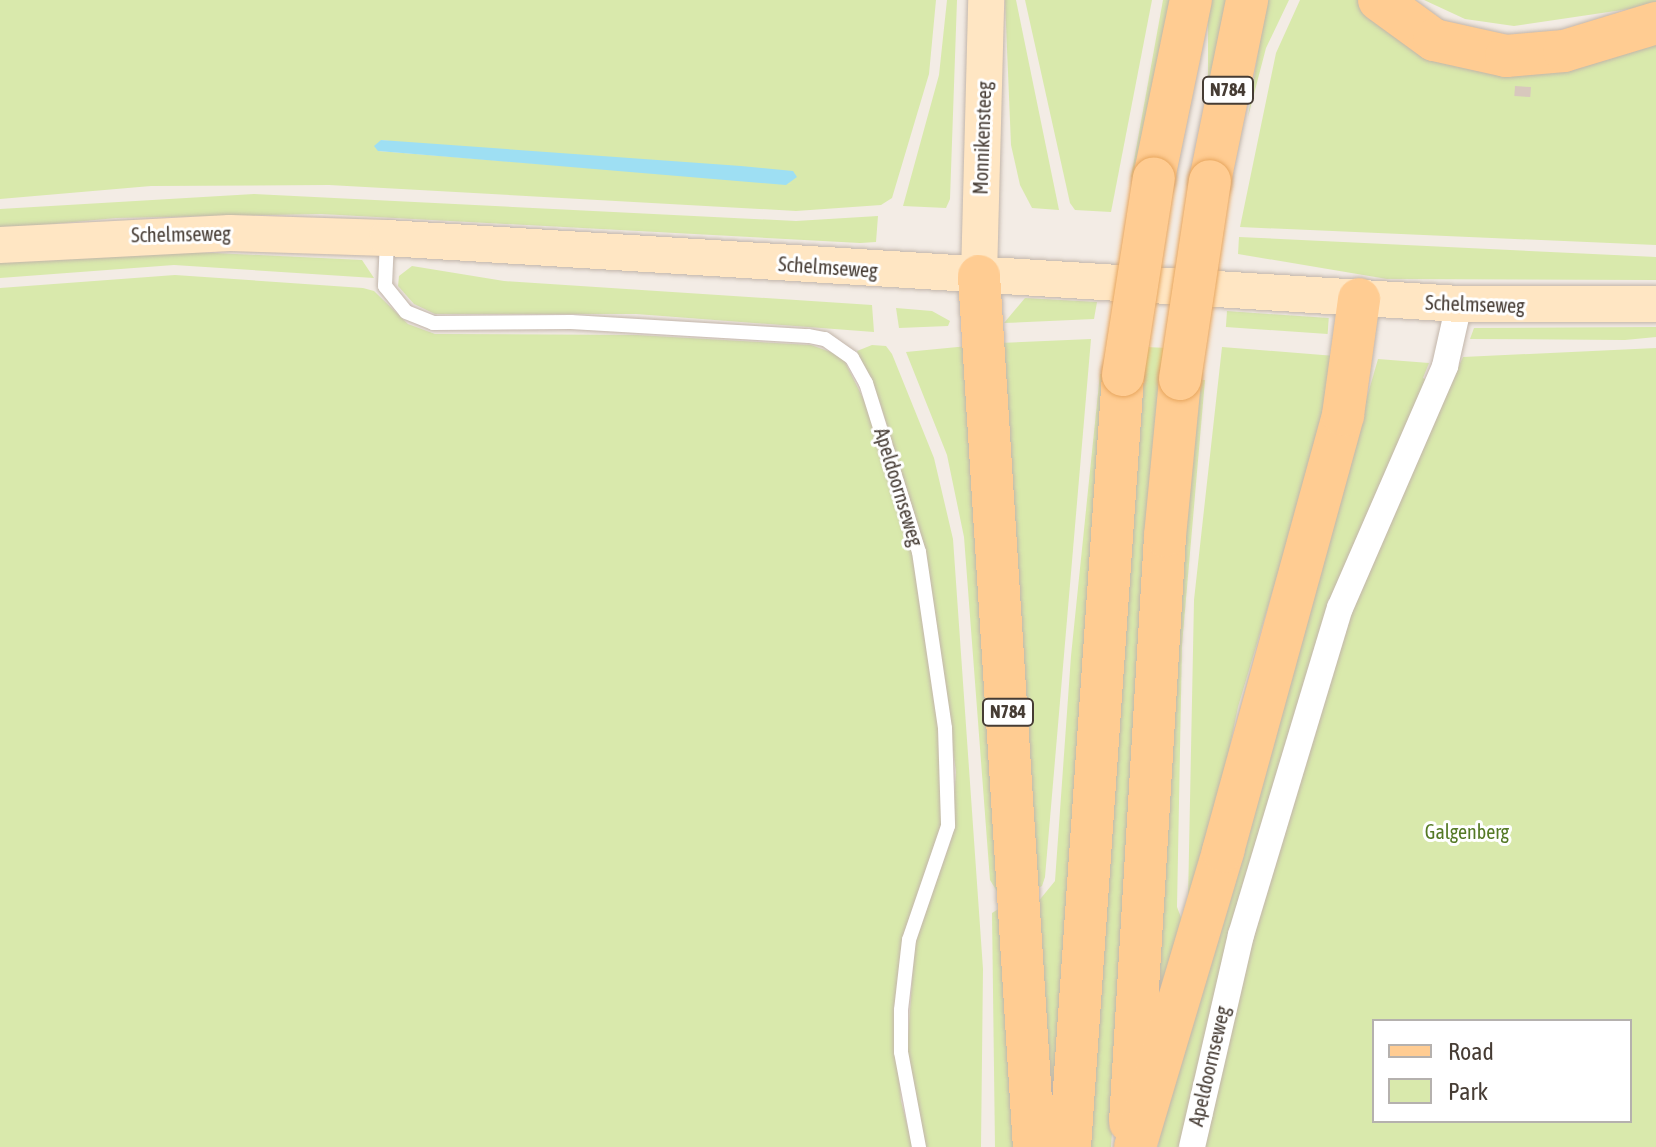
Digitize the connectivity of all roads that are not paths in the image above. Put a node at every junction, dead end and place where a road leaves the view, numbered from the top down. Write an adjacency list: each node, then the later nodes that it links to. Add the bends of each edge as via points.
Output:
1 (986, 0): 8 (main road, Monnikensteeg)
2 (1191, 0): 14 (main road, N784, bridge, via 1154,178 1123,375)
3 (1247, 0): 15 (main road, N784, bridge, via 1210,181 1180,379 1165,536)
4 (1379, 0): 5 (main road, via 1434,40 1506,56 1564,51)
5 (1656, 23)
6 (387, 238): 7 (main road, Schelmseweg, via 230,233); 8 (main road, Schelmseweg); 12 (lane, Apeldoornseweg, via 385,286 406,312 433,323 584,322 809,336 825,339 852,358 866,383 919,552 944,714 948,826 909,940 901,1010 901,1052)
7 (0, 245)
8 (979, 276): 9 (main road, Schelmseweg); 13 (main road, N784)
9 (1359, 299): 10 (main road, Schelmseweg); 15 (main road, N784, via 1343,415 1223,851)
10 (1459, 304): 11 (main road, Schelmseweg); 16 (street, Apeldoornseweg, via 1445,366 1340,608 1241,935)
11 (1656, 304)
12 (919, 1147)
13 (1034, 1147)
14 (1070, 1147)
15 (1132, 1147)
16 (1192, 1147)

